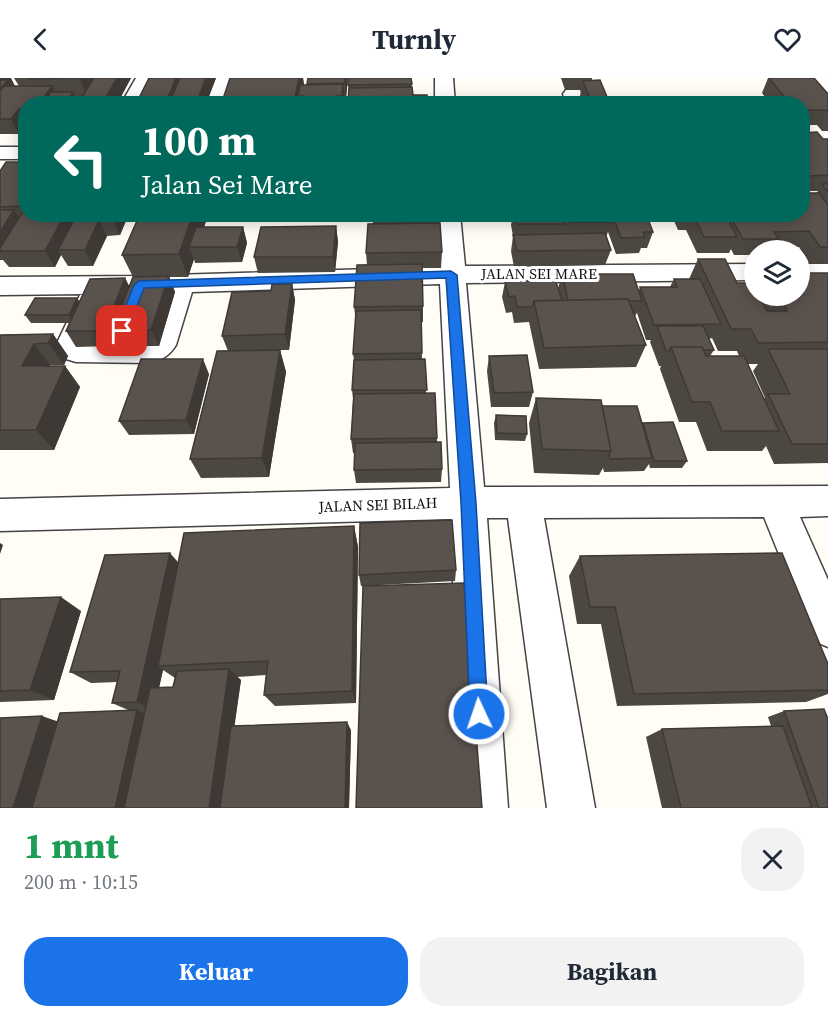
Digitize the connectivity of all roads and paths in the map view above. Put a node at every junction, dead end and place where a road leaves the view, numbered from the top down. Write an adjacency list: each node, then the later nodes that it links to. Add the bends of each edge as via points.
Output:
1 (145, 78): 4 (street)
2 (225, 78): 5 (street)
3 (444, 78): 6 (street)
4 (135, 96)
5 (219, 96)
6 (445, 96)
7 (0, 153): 8 (street)
8 (18, 153)
9 (448, 222): 13 (street)
10 (744, 272): 13 (street, JALAN SEI MARE)
11 (810, 272): 12 (street)
12 (828, 272)
13 (451, 275): 15 (street, JALAN SEI MARE); 20 (street)
14 (0, 286): 15 (street, JALAN SEI MARE)
15 (139, 287): 16 (street); 16 (street, via 96,294 76,330 72,343 76,351); 16 (street, via 171,288 179,294 159,348 147,353)
16 (114, 352)
17 (828, 501): 19 (street, JALAN SEI BILAH)
18 (523, 502): 19 (street, JALAN SEI BILAH); 20 (street, JALAN SEI BILAH); 24 (street)
19 (776, 502): 22 (street)
20 (468, 503): 21 (street, JALAN SEI BILAH); 23 (street)
21 (0, 515)
22 (828, 627)
23 (484, 808)
24 (572, 808)

